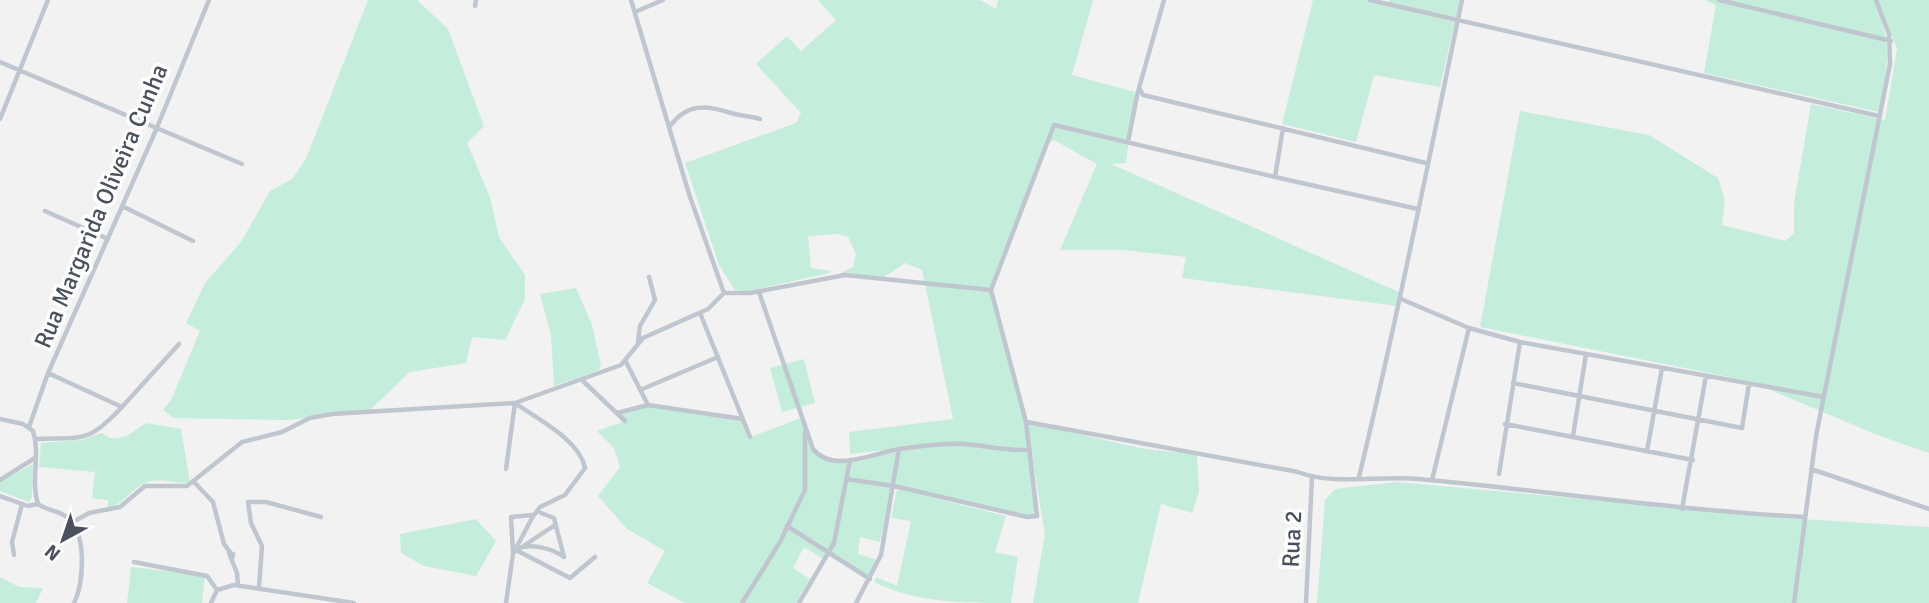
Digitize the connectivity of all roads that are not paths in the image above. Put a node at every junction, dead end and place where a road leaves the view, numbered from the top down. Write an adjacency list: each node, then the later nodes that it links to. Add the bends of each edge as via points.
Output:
1 (48, 0): 14 (street)
2 (209, 0): 21 (street, Rua Margarida Oliveira Cunha)
3 (631, 0): 10 (street)
4 (663, 0): 10 (street)
5 (1164, 0): 15 (street)
6 (1370, 0): 11 (street)
7 (1462, 0): 11 (street)
8 (1719, 0): 12 (street)
9 (1876, 0): 12 (street)
10 (635, 12): 19 (street)
11 (1458, 19): 16 (street); 23 (street)
12 (1891, 41): 16 (street)
13 (0, 62): 14 (street)
14 (21, 70): 17 (street); 21 (street)
15 (1139, 88): 20 (street, via 1143,95); 22 (street)
16 (1880, 116): 52 (street)
17 (0, 119)
18 (760, 119): 19 (street, via 694,107 682,111)
19 (669, 126): 34 (street)
20 (1283, 128): 23 (street); 25 (street)
21 (156, 130): 24 (street); 26 (street, Rua Margarida Oliveira Cunha)
22 (1128, 142): 25 (street); 32 (street, via 1054,125)
23 (1426, 163): 27 (street)
24 (242, 164)
25 (1275, 177): 27 (street)
26 (122, 206): 29 (street, Rua Margarida Oliveira Cunha); 30 (street)
27 (1418, 209): 35 (street)
28 (45, 211): 29 (street)
29 (108, 239): 45 (street, Rua Margarida Oliveira Cunha)
30 (192, 241)
31 (649, 278): 38 (street, via 655,300 640,326)
32 (991, 290): 33 (street, via 845,275); 62 (street)
33 (759, 292): 34 (street); 65 (street)
34 (724, 293): 36 (street)
35 (1401, 299): 37 (street); 79 (street)
36 (700, 313): 38 (street); 42 (street)
37 (1469, 328): 39 (street); 82 (street)
38 (638, 341): 43 (street)
39 (1520, 342): 41 (street); 48 (street)
40 (179, 344): 55 (street)
41 (1586, 354): 44 (street); 51 (street)
42 (718, 357): 50 (street); 59 (street)
43 (625, 360): 47 (street); 50 (street)
44 (1662, 368): 46 (street); 56 (street)
45 (48, 373): 55 (street); 64 (street, Rua Margarida Oliveira Cunha)
46 (1706, 376): 49 (street); 60 (street)
47 (583, 381): 53 (street); 57 (street)
48 (1513, 383): 51 (street); 63 (street)
49 (1749, 384): 52 (street); 60 (street, via 1741,428)
50 (640, 390): 54 (street)
51 (1579, 396): 56 (street); 67 (street)
52 (1824, 397): 76 (street)
53 (515, 403): 75 (street); 83 (street, via 310,418 282,432 242,442); 91 (street, via 562,437 584,465 583,474 565,495)
54 (648, 405): 57 (street); 59 (street)
55 (122, 407): 68 (street, via 88,437)
56 (1654, 410): 60 (street); 71 (street)
57 (617, 413): 61 (street)
58 (0, 419): 64 (street)
59 (743, 419): 66 (street)
60 (1700, 420): 74 (street)
61 (625, 421)
62 (1026, 422): 70 (street); 78 (street)
63 (1505, 424): 67 (street); 77 (street)
64 (29, 427): 68 (street)
65 (806, 428): 73 (street, via 819,457); 96 (street, via 805,490)
66 (750, 437)
67 (1573, 437): 71 (street)
68 (36, 439): 72 (street)
69 (899, 449): 70 (street, via 953,444); 73 (street); 84 (street)
70 (1030, 450): 84 (street, via 1038,513 1032,518)
71 (1647, 451): 74 (street)
72 (36, 458): 81 (street); 86 (street)
73 (850, 460): 80 (street)
74 (1693, 460): 88 (street)
75 (506, 469)
76 (1811, 469): 89 (street); 93 (street)
77 (1499, 474)
78 (1312, 477): 79 (street); 114 (street, Rua 2)
79 (1359, 477): 82 (street)
80 (846, 479): 84 (street); 99 (street)
81 (0, 480)
82 (1432, 480): 88 (street)
83 (194, 482): 94 (street, via 145,486 120,507 89,513); 104 (street, via 213,502)
84 (894, 486): 103 (street, via 881,555)
85 (0, 496): 87 (street)
86 (38, 503): 87 (street, via 32,507); 94 (street)
87 (22, 504): 100 (street, via 12,542)
88 (1682, 509): 93 (street)
89 (1929, 509)
90 (541, 513): 95 (street, via 550,514)
91 (534, 515): 98 (street); 98 (street, via 511,517)
92 (321, 517): 105 (street, via 266,502 248,502 251,523 262,546)
93 (1805, 517): 115 (street)
94 (73, 522): 107 (street, via 81,576)
95 (555, 525): 97 (street); 97 (street, via 564,557)
96 (787, 526): 99 (street); 111 (street)
97 (525, 545): 98 (street)
98 (515, 552): 101 (street, via 570,578); 110 (street)
99 (829, 553): 103 (street); 112 (street)
100 (14, 555)
101 (595, 557)
102 (134, 562): 106 (street, via 207,576)
103 (870, 579): 113 (street)
104 (238, 585): 105 (street); 106 (street)
105 (258, 586): 109 (street)
106 (217, 590): 108 (street)
107 (74, 603)
108 (211, 603)
109 (354, 603)
110 (506, 603)
111 (743, 603)
112 (799, 603)
113 (856, 603)
114 (1306, 603)
115 (1794, 603)

